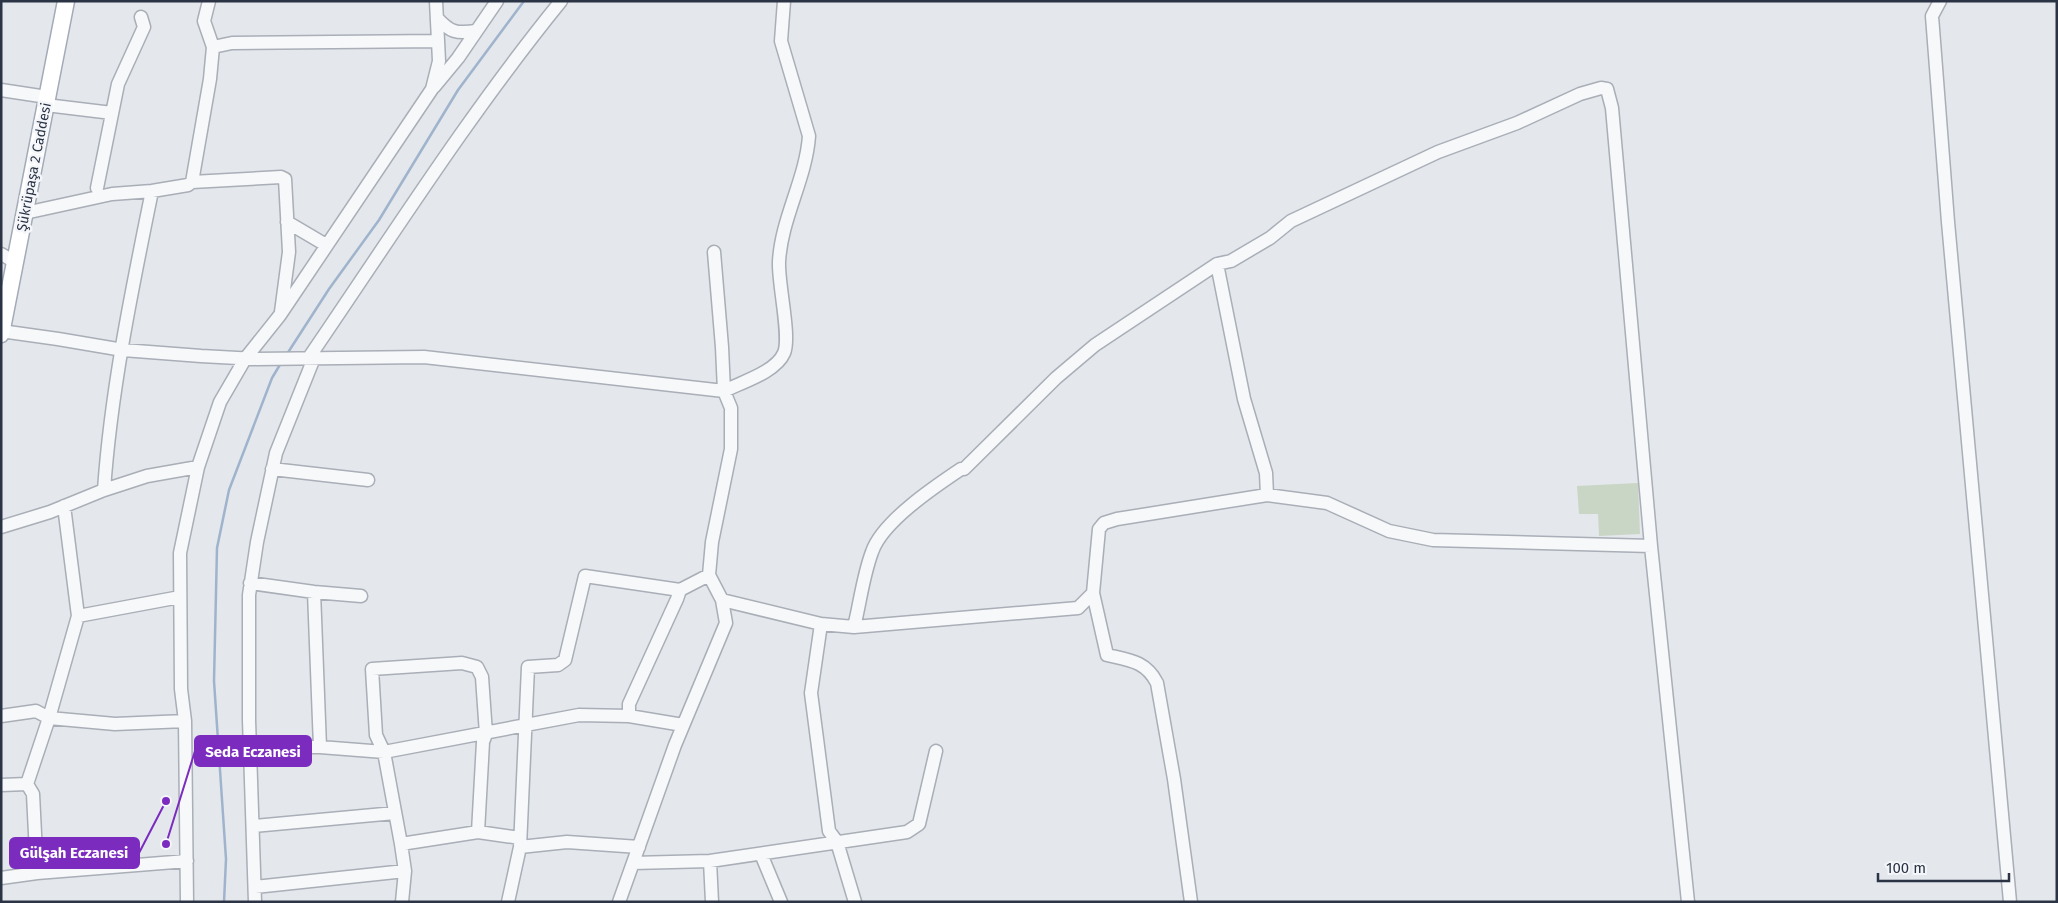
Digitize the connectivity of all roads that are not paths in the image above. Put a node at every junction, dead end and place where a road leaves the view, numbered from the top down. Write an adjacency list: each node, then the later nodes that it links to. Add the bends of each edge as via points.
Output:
1 (66, 1): 15 (main road, Şükrüpaşa 2 Caddesi)
2 (209, 1): 12 (street, via 204,21)
3 (436, 1): 9 (street)
4 (497, 1): 10 (street)
5 (561, 1): 30 (street, via 462,133)
6 (784, 1): 31 (street, via 781,42 809,136 808,151 779,258 778,276 786,328 785,352 775,366)
7 (1940, 1): 89 (street, via 1932,16 1948,222)
8 (141, 16): 16 (street, via 144,27 118,84)
9 (437, 18): 10 (street, via 449,30); 11 (street)
10 (476, 31): 13 (street)
11 (438, 41): 12 (street, via 232,43); 13 (street, via 439,61)
12 (213, 47): 17 (street)
13 (432, 89): 22 (street)
14 (1, 90): 15 (street)
15 (47, 101): 16 (street); 20 (main road, Şükrüpaşa 2 Caddesi)
16 (112, 113): 18 (street)
17 (192, 182): 19 (street); 21 (street, via 281,177 285,179)
18 (97, 188)
19 (152, 191): 20 (street, via 112,194); 28 (street)
20 (25, 213): 24 (main road, Şükrüpaşa 2 Caddesi)
21 (287, 222): 22 (street); 26 (street, via 289,252)
22 (326, 245): 26 (street)
23 (714, 252): 31 (street)
24 (8, 258): 27 (main road, Şükrüpaşa 2 Caddesi)
25 (1217, 264): 36 (street, via 1244,399 1266,473); 39 (street, via 1231,261 1292,221 1438,152 1518,123 1580,94 1607,89 1612,108); 50 (street, via 1094,345 964,469 934,486 882,532 872,552)
26 (280, 315): 29 (street)
27 (1, 332): 28 (street)
28 (123, 350): 29 (street); 35 (street, via 107,448)
29 (251, 359): 30 (street); 32 (street, via 220,402)
30 (307, 359): 31 (street, via 424,357); 33 (street)
31 (724, 391): 40 (street, via 732,408 731,449 712,542)
32 (198, 467): 35 (street, via 147,476); 46 (street, via 180,553)
33 (272, 469): 34 (street); 41 (street)
34 (368, 480)
35 (104, 490): 37 (street)
36 (1267, 495): 39 (street, via 1327,502 1389,531 1433,540); 44 (street, via 1117,519 1104,524 1099,530)
37 (64, 506): 38 (street); 48 (street)
38 (1, 527)
39 (1651, 546): 88 (street)
40 (709, 575): 42 (street); 47 (street)
41 (250, 583): 43 (street); 58 (street)
42 (680, 590): 52 (street, via 629,704); 55 (street, via 585,576 565,660 558,665 528,667)
43 (314, 592): 45 (street); 59 (street)
44 (1093, 593): 50 (street, via 1078,608); 87 (street, via 1107,655 1144,666 1157,683)
45 (362, 596)
46 (180, 598): 48 (street); 54 (street, via 181,689)
47 (722, 600): 49 (street); 56 (street, via 726,623)
48 (78, 616): 53 (street)
49 (821, 624): 50 (street); 67 (street, via 811,693 830,831)
50 (854, 627)
51 (1, 716): 53 (street, via 36,711)
52 (628, 716): 55 (street, via 579,715); 56 (street)
53 (49, 718): 54 (street, via 115,724); 62 (street)
54 (185, 721): 72 (street)
55 (525, 726): 57 (street); 68 (street)
56 (683, 726): 70 (street)
57 (486, 734): 61 (street); 61 (street, via 482,677 477,668 462,663 372,669 376,735); 66 (street)
58 (250, 747): 59 (street); 65 (street)
59 (320, 747): 61 (street)
60 (936, 751): 67 (street, via 920,824 907,832)
61 (384, 752): 64 (street)
62 (27, 784): 63 (street); 76 (street, via 33,794)
63 (1, 785)
64 (396, 813): 65 (street); 69 (street)
65 (253, 826): 78 (street)
66 (478, 832): 68 (street); 69 (street)
67 (837, 842): 71 (street); 86 (street)
68 (520, 843): 70 (street, via 567,842); 82 (street)
69 (401, 844): 75 (street)
70 (639, 847): 74 (street)
71 (762, 854): 73 (street); 85 (street)
72 (187, 861): 76 (street); 79 (street)
73 (710, 861): 74 (street); 84 (street)
74 (633, 863): 83 (street)
75 (404, 871): 78 (street); 81 (street)
76 (37, 873): 77 (street)
77 (1, 878)
78 (255, 887): 80 (street)
79 (187, 902)
80 (255, 902)
81 (402, 902)
82 (508, 902)
83 (619, 902)
84 (712, 902)
85 (781, 902)
86 (855, 902)
87 (1191, 902)
88 (1688, 902)
89 (2010, 902)

